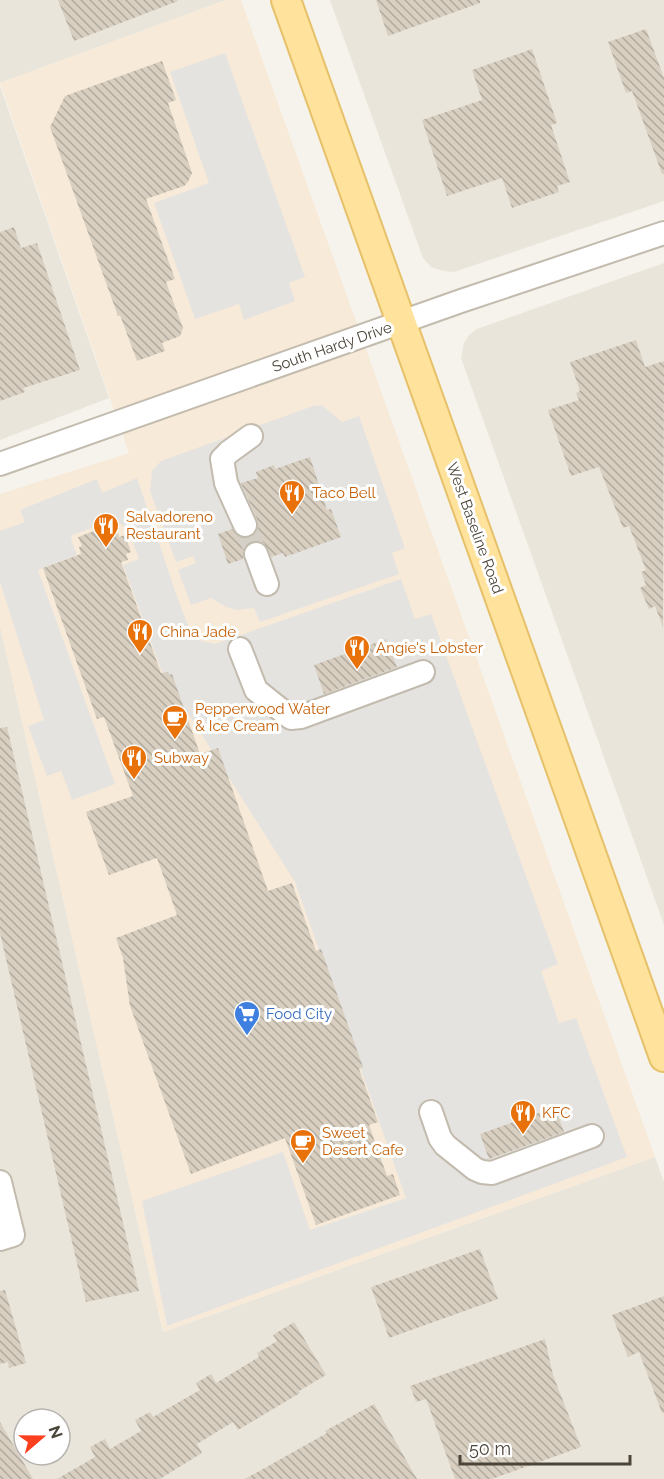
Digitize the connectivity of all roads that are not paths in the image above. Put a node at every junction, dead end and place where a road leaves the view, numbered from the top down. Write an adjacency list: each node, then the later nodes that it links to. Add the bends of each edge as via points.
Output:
1 (286, 0): 3 (main road, West Baseline Road)
2 (664, 233): 3 (street, South Hardy Drive)
3 (402, 322): 5 (street, South Hardy Drive); 11 (main road, West Baseline Road)
4 (251, 436): 6 (street, via 222,459 226,483)
5 (0, 464)
6 (245, 525)
7 (256, 554): 8 (street)
8 (267, 584)
9 (240, 649): 10 (street, via 256,690 291,718)
10 (423, 672)
11 (664, 1057)
12 (431, 1112): 13 (street, via 445,1145 482,1172 492,1173)
13 (592, 1136)
14 (0, 1182): 15 (street)
15 (6, 1237)

